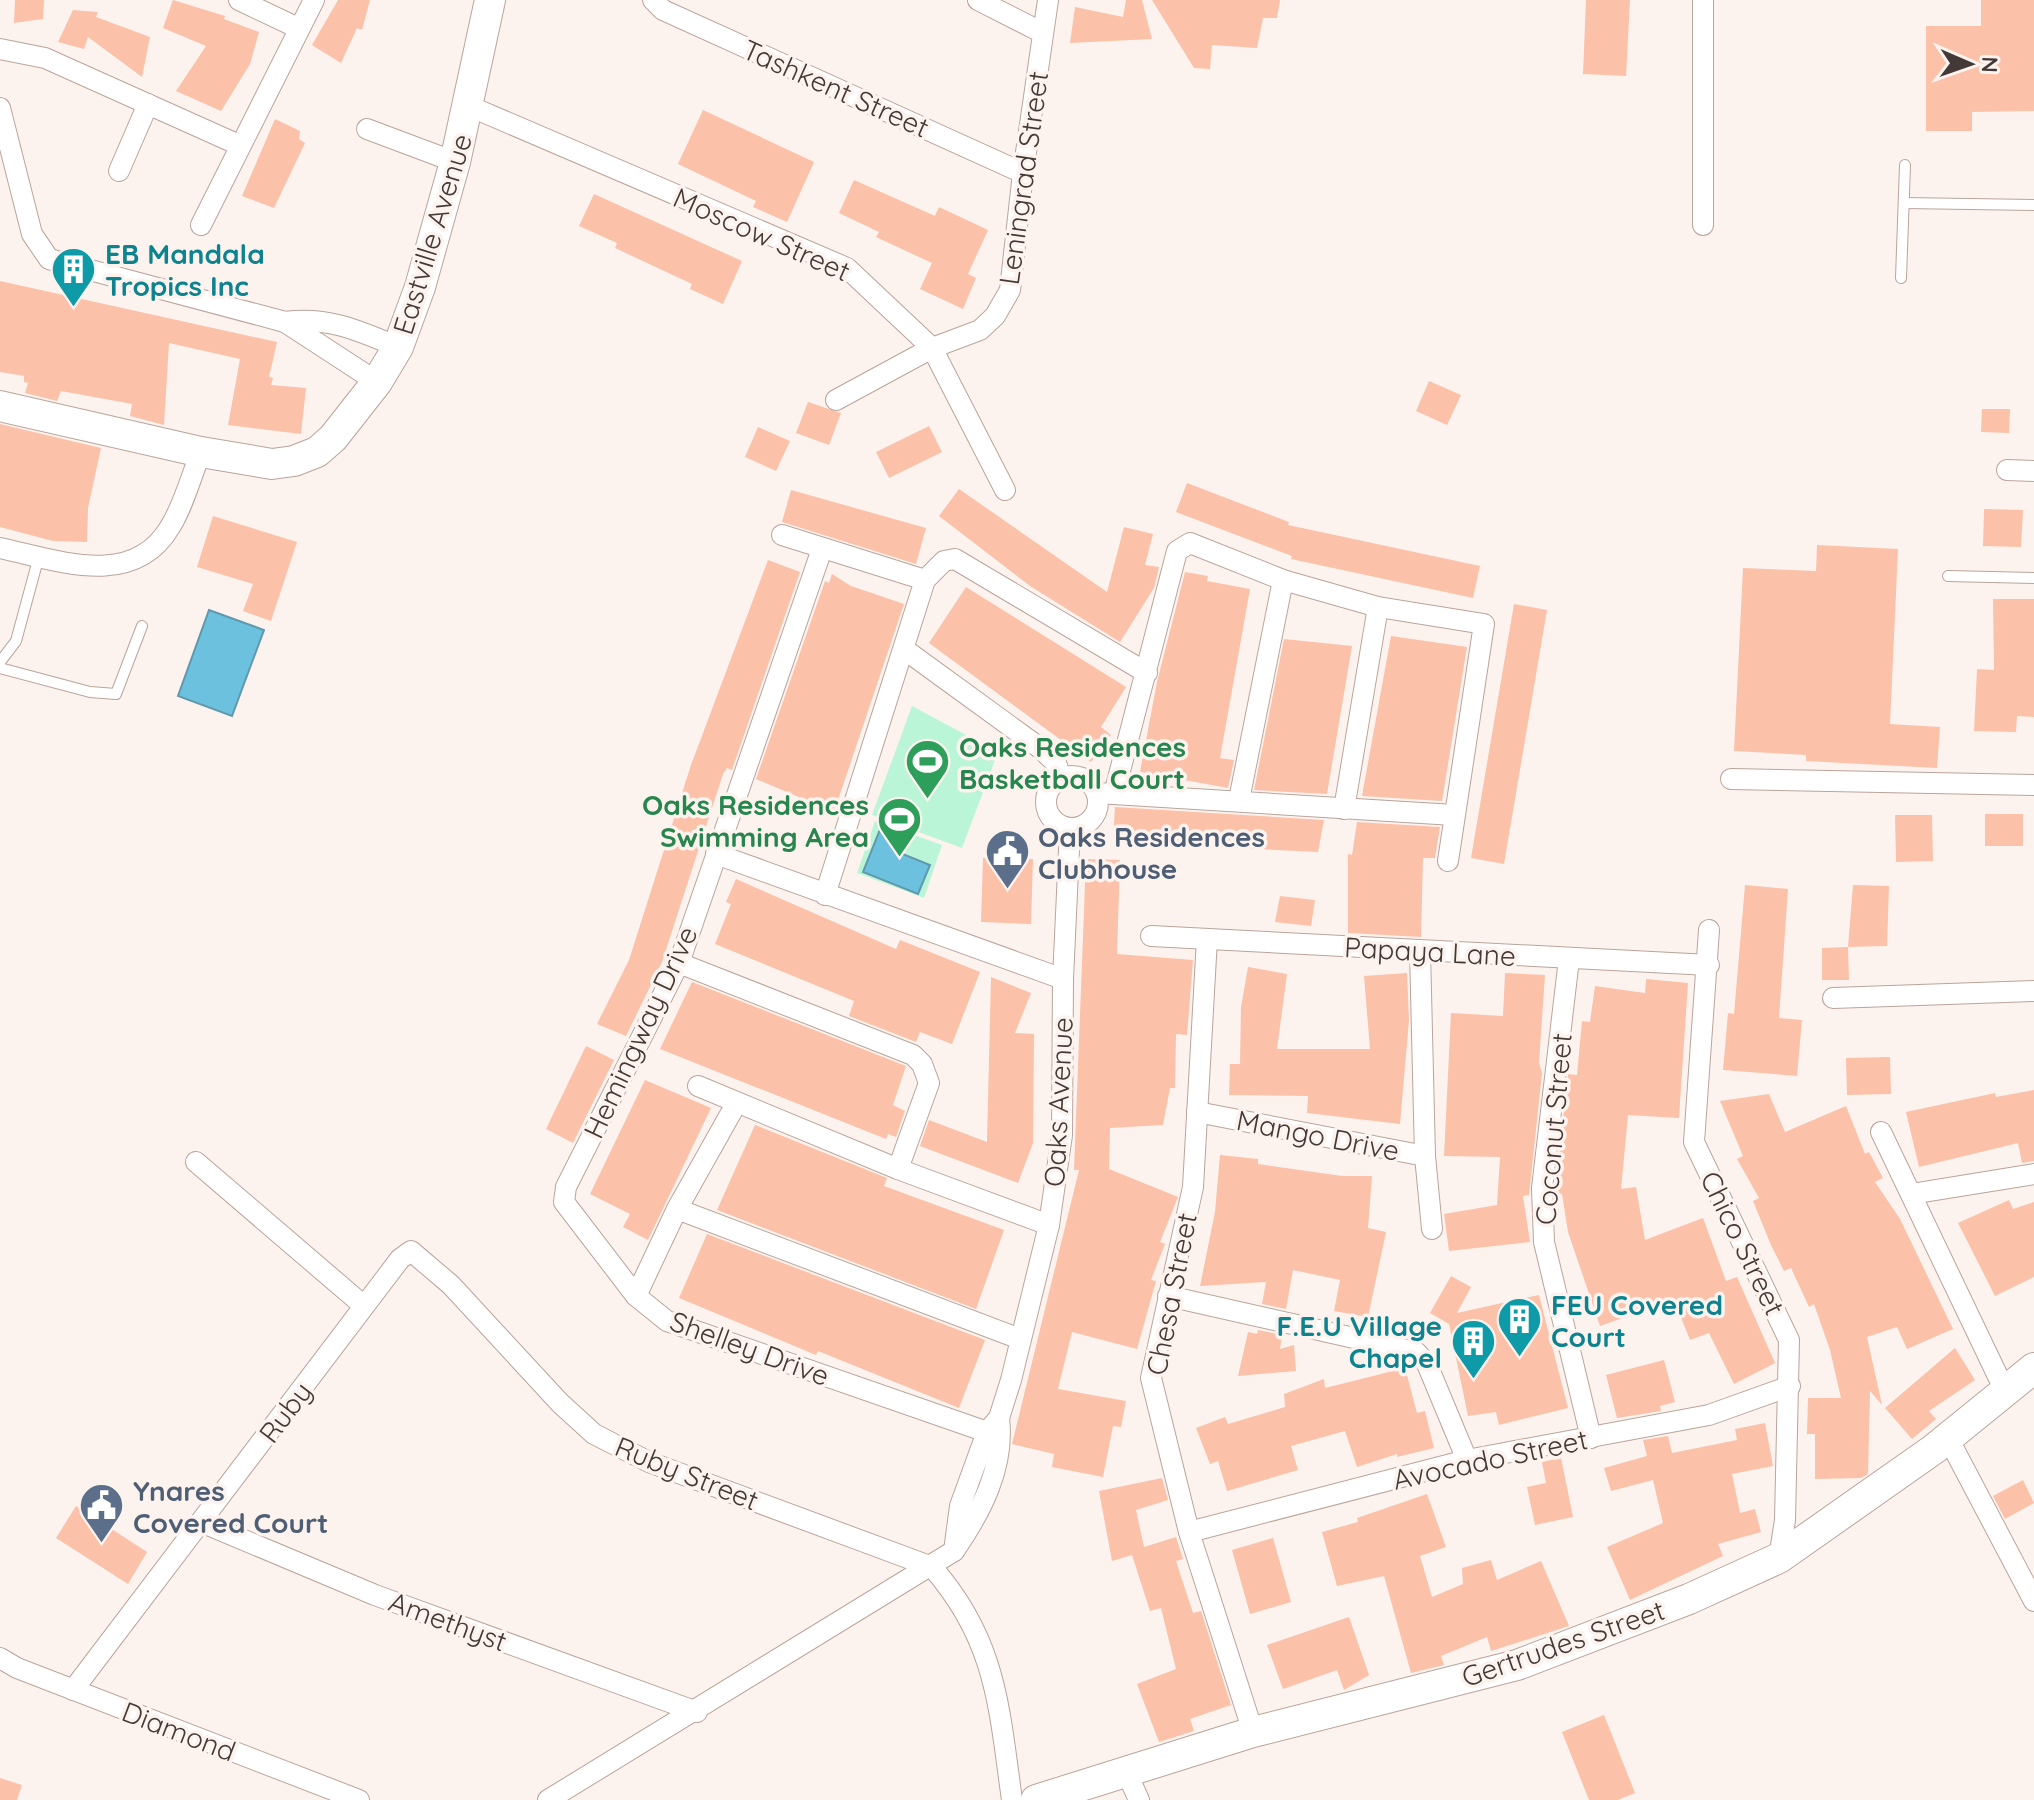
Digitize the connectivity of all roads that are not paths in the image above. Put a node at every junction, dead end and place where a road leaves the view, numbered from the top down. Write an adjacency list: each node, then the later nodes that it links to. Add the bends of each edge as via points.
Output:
1 (239, 0): 8 (street)
2 (314, 0): 8 (street)
3 (490, 0): 12 (street, Eastville Avenue)
4 (653, 0): 19 (street, Tashkent Street, via 663,10)
5 (978, 0): 9 (street)
6 (1048, 0): 9 (street, Leningrad Street)
7 (1703, 0): 23 (street)
8 (298, 28): 15 (street)
9 (1043, 33): 19 (street, Leningrad Street)
10 (0, 49): 11 (street, via 45,58)
11 (148, 104): 15 (street); 18 (street)
12 (469, 106): 16 (street, Eastville Avenue); 27 (street, Moscow Street, via 847,268)
13 (0, 108): 25 (street, via 32,234 49,259)
14 (367, 129): 16 (street)
15 (239, 145): 22 (street)
16 (455, 162): 26 (street, Eastville Avenue)
17 (1905, 165): 20 (lane)
18 (119, 171)
19 (1023, 173): 27 (street, Leningrad Street, via 1005,301 980,330)
20 (1904, 203): 21 (lane); 24 (lane)
21 (2034, 205)
22 (201, 225)
23 (1703, 225)
24 (1901, 278)
25 (285, 322): 26 (street, via 311,318 342,324); 28 (street)
26 (398, 347): 28 (street, Eastville Avenue)
27 (932, 348): 29 (street, Leningrad Street); 34 (street, Moscow Street)
28 (377, 382): 31 (street, Eastville Avenue, via 317,452 272,464)
29 (836, 400)
30 (0, 406): 31 (street, Eastville Avenue)
31 (201, 452): 38 (street, via 170,527 147,554 105,567)
32 (2007, 470): 33 (street)
33 (2034, 471)
34 (1005, 490)
35 (782, 535): 37 (street)
36 (0, 548): 38 (street)
37 (822, 549): 41 (street); 57 (street, Hemingway Drive)
38 (39, 556): 46 (lane, via 16,641)
39 (1948, 576): 40 (lane)
40 (2034, 578)
41 (925, 580): 45 (street); 48 (street, via 955,559)
42 (1283, 580): 43 (street); 48 (street, via 1184,545 1177,551); 53 (street)
43 (1378, 607): 54 (street); 55 (street, via 1484,624)
44 (142, 626): 47 (lane, via 116,694)
45 (904, 649): 49 (street, via 1040,748 1056,763); 59 (street)
46 (0, 662)
47 (0, 668)
48 (1147, 673): 52 (street)
49 (1061, 778): 52 (street, via 1083,777); 56 (street, via 1048,791 1048,811)
50 (1731, 779): 51 (street)
51 (2034, 785)
52 (1106, 793): 53 (street); 56 (street, via 1090,822)
53 (1239, 800): 54 (street)
54 (1344, 809): 55 (street)
55 (1454, 815): 58 (street)
56 (1070, 828): 67 (street, Oaks Avenue)
57 (716, 854): 59 (street); 65 (street, Hemingway Drive)
58 (1448, 861)
59 (825, 895): 67 (street)
60 (1709, 930): 66 (street, Chico Street)
61 (1151, 936): 62 (street, Papaya Lane)
62 (1207, 939): 63 (street, Papaya Lane); 72 (street, Chesa Street)
63 (1420, 951): 64 (street, Papaya Lane); 74 (street, Mango Drive)
64 (1569, 959): 66 (street, Papaya Lane); 92 (street, Coconut Street, via 1542,1188 1544,1242)
65 (679, 963): 76 (street, via 913,1055 929,1083); 79 (street, Hemingway Drive)
66 (1709, 965): 89 (street, Chico Street, via 1694,1142 1789,1340)
67 (1063, 979): 81 (street, Oaks Avenue, via 1062,1135)
68 (2034, 991): 69 (street)
69 (1833, 998)
70 (698, 1086): 71 (street)
71 (736, 1104): 76 (street); 80 (street)
72 (1197, 1112): 74 (street, Mango Drive); 85 (street, Chesa Street, via 1193,1187)
73 (1881, 1132): 78 (street)
74 (1425, 1156): 82 (street)
75 (196, 1162): 86 (street)
76 (898, 1169): 81 (street)
77 (2034, 1174): 78 (street)
78 (1911, 1194): 90 (street)
79 (564, 1195): 84 (street, Shelley Drive, via 565,1208)
80 (677, 1209): 84 (street); 87 (street)
81 (1049, 1225): 87 (street, Oaks Avenue)
82 (1432, 1229)
83 (411, 1251): 86 (street, Ruby); 98 (street, Ruby Street, via 451,1285 594,1434 649,1462)
84 (636, 1296): 91 (street, Shelley Drive, via 667,1321)
85 (1168, 1296): 94 (street, via 1416,1352 1427,1364); 96 (street, Chesa Street, via 1151,1378)
86 (364, 1306): 95 (street, Ruby)
87 (1020, 1339): 91 (street, Oaks Avenue)
88 (2034, 1368): 90 (street, Gertrudes Street)
89 (1790, 1386): 92 (street, Avocado Street, via 1709,1415); 97 (street, Chico Street)
90 (2005, 1391): 93 (street, Gertrudes Street)
91 (993, 1425): 98 (street, Oaks Avenue, via 1002,1441 982,1511 954,1551)
92 (1591, 1438): 94 (street, Avocado Street)
93 (1948, 1438): 97 (street, Gertrudes Street); 99 (street)
94 (1467, 1460): 96 (street, Avocado Street)
95 (201, 1522): 101 (street, Ruby); 102 (street, Amethyst, via 375,1595)
96 (1189, 1532): 103 (street, Chesa Street)
97 (1779, 1558): 103 (street, Gertrudes Street, via 1517,1665)
98 (932, 1567): 102 (street, Oaks Avenue); 107 (street, via 978,1633 996,1684)
99 (2034, 1601)
100 (0, 1658): 101 (street, Diamond)
101 (73, 1690): 105 (street, Diamond)
102 (697, 1712): 106 (street, Oaks Avenue)
103 (1253, 1732): 104 (street, Gertrudes Street)
104 (1126, 1771): 108 (street, Gertrudes Street); 109 (street)
105 (359, 1800)
106 (548, 1800)
107 (1012, 1800)
108 (1036, 1800)
109 (1139, 1800)

